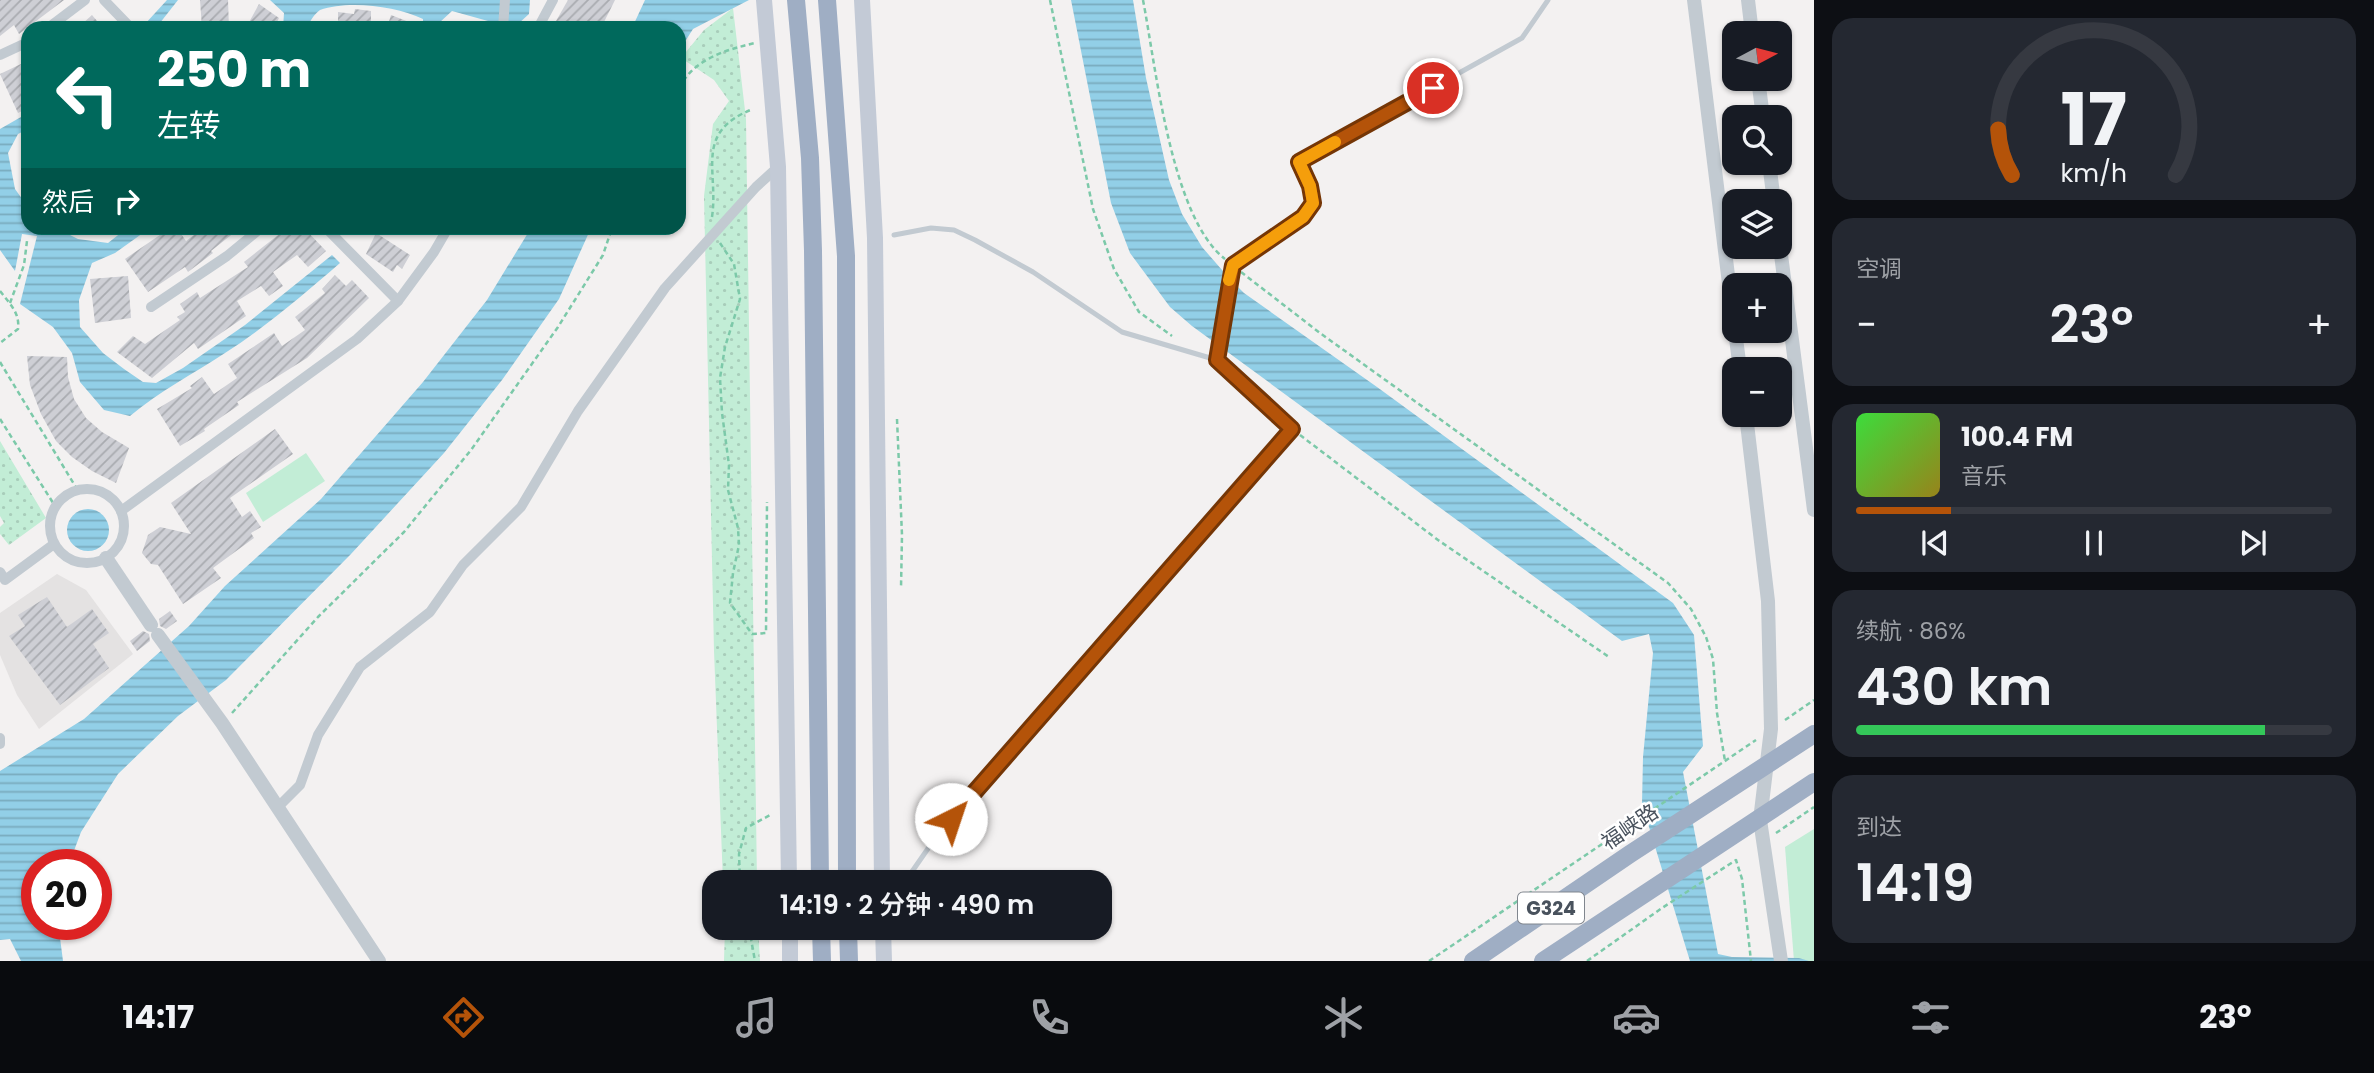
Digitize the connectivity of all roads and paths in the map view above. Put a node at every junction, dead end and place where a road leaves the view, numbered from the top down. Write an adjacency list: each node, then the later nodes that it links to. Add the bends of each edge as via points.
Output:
1 (85, 0): 14 (street)
2 (104, 0): 15 (street)
3 (505, 0): 16 (street)
4 (553, 0): 17 (street)
5 (764, 0): 19 (main road)
6 (796, 0): 72 (highway, via 813,251)
7 (827, 0): 73 (highway, via 846,256)
8 (862, 0): 74 (main road, via 875,238)
9 (1050, 0): 39 (path, via 1093,209 1114,269 1139,312)
10 (1143, 0): 33 (path, via 1182,190 1198,227 1215,251)
11 (1548, 0): 33 (lane, via 1522,38 1299,162 1313,203 1303,217)
12 (1694, 0): 34 (street)
13 (1748, 0): 18 (street)
14 (57, 21)
15 (124, 21)
16 (504, 21)
17 (542, 21)
18 (1751, 21)
19 (767, 40): 22 (path, via 706,60); 24 (main road)
20 (21, 45): 21 (street)
21 (0, 55)
22 (686, 76)
23 (752, 109): 25 (path, via 727,124 714,142 710,164)
24 (778, 167): 25 (street); 65 (main road)
25 (715, 232): 48 (path, via 734,264 740,299 720,378 728,490 739,545 730,603 752,634 766,633); 66 (street, via 666,288 578,411 520,507 463,565 430,612 360,667 318,735 300,785)
26 (252, 235): 38 (street)
27 (333, 235): 36 (street)
28 (444, 235): 36 (street)
29 (610, 235): 57 (path, via 603,255 558,327 471,450 404,532)
30 (894, 235): 41 (lane, via 931,228 954,230 1033,272 1122,332)
31 (27, 241): 37 (path)
32 (1782, 259): 50 (street)
33 (1233, 265): 41 (lane); 61 (path, via 1320,333 1668,583 1706,637 1713,659)
34 (1728, 273)
35 (0, 291): 37 (path)
36 (398, 301): 51 (street, via 318,369)
37 (10, 303): 40 (path, via 19,320 18,330)
38 (151, 307)
39 (1181, 340)
40 (0, 343)
41 (1217, 360): 46 (lane)
42 (0, 362): 47 (path)
43 (0, 419): 49 (path)
44 (897, 419): 55 (path)
45 (1747, 427): 62 (street, via 1768,601)
46 (1292, 429): 56 (path, via 1438,540); 75 (lane, via 936,837)
47 (77, 489): 49 (street); 51 (street, via 108,495)
48 (766, 502)
49 (55, 506): 52 (street, via 49,525)
50 (1814, 510)
51 (121, 511): 53 (street, via 121,542)
52 (54, 544): 53 (street, via 61,553 83,563); 54 (street)
53 (106, 558): 57 (street)
54 (2, 579)
55 (901, 588)
56 (1609, 657)
57 (219, 719): 66 (street)
58 (1814, 734): 62 (highway, 福峡路 / G324)
59 (0, 738): 60 (street)
60 (0, 744)
61 (1725, 761)
62 (1768, 765): 68 (street); 88 (highway, 福峡路 / G324)
63 (1814, 782): 68 (highway, G324)
64 (1695, 783): 87 (path)
65 (788, 805): 70 (path, via 746,828); 71 (main road)
66 (278, 807): 81 (street)
67 (1814, 807): 69 (path)
68 (1760, 820): 89 (highway, G324); 92 (street)
69 (1773, 835)
70 (740, 870)
71 (789, 870)
72 (820, 870)
73 (847, 870)
74 (882, 870)
75 (913, 870)
76 (751, 940): 82 (path)
77 (790, 940): 83 (main road)
78 (821, 940): 84 (highway)
79 (848, 940): 85 (highway)
80 (883, 940): 86 (main road)
81 (379, 961)
82 (755, 961)
83 (790, 961)
84 (822, 961)
85 (849, 961)
86 (884, 961)
87 (1429, 961)
88 (1473, 961)
89 (1543, 961)
90 (1587, 961): 91 (path, via 1736,860)
91 (1751, 961)
92 (1781, 961)

